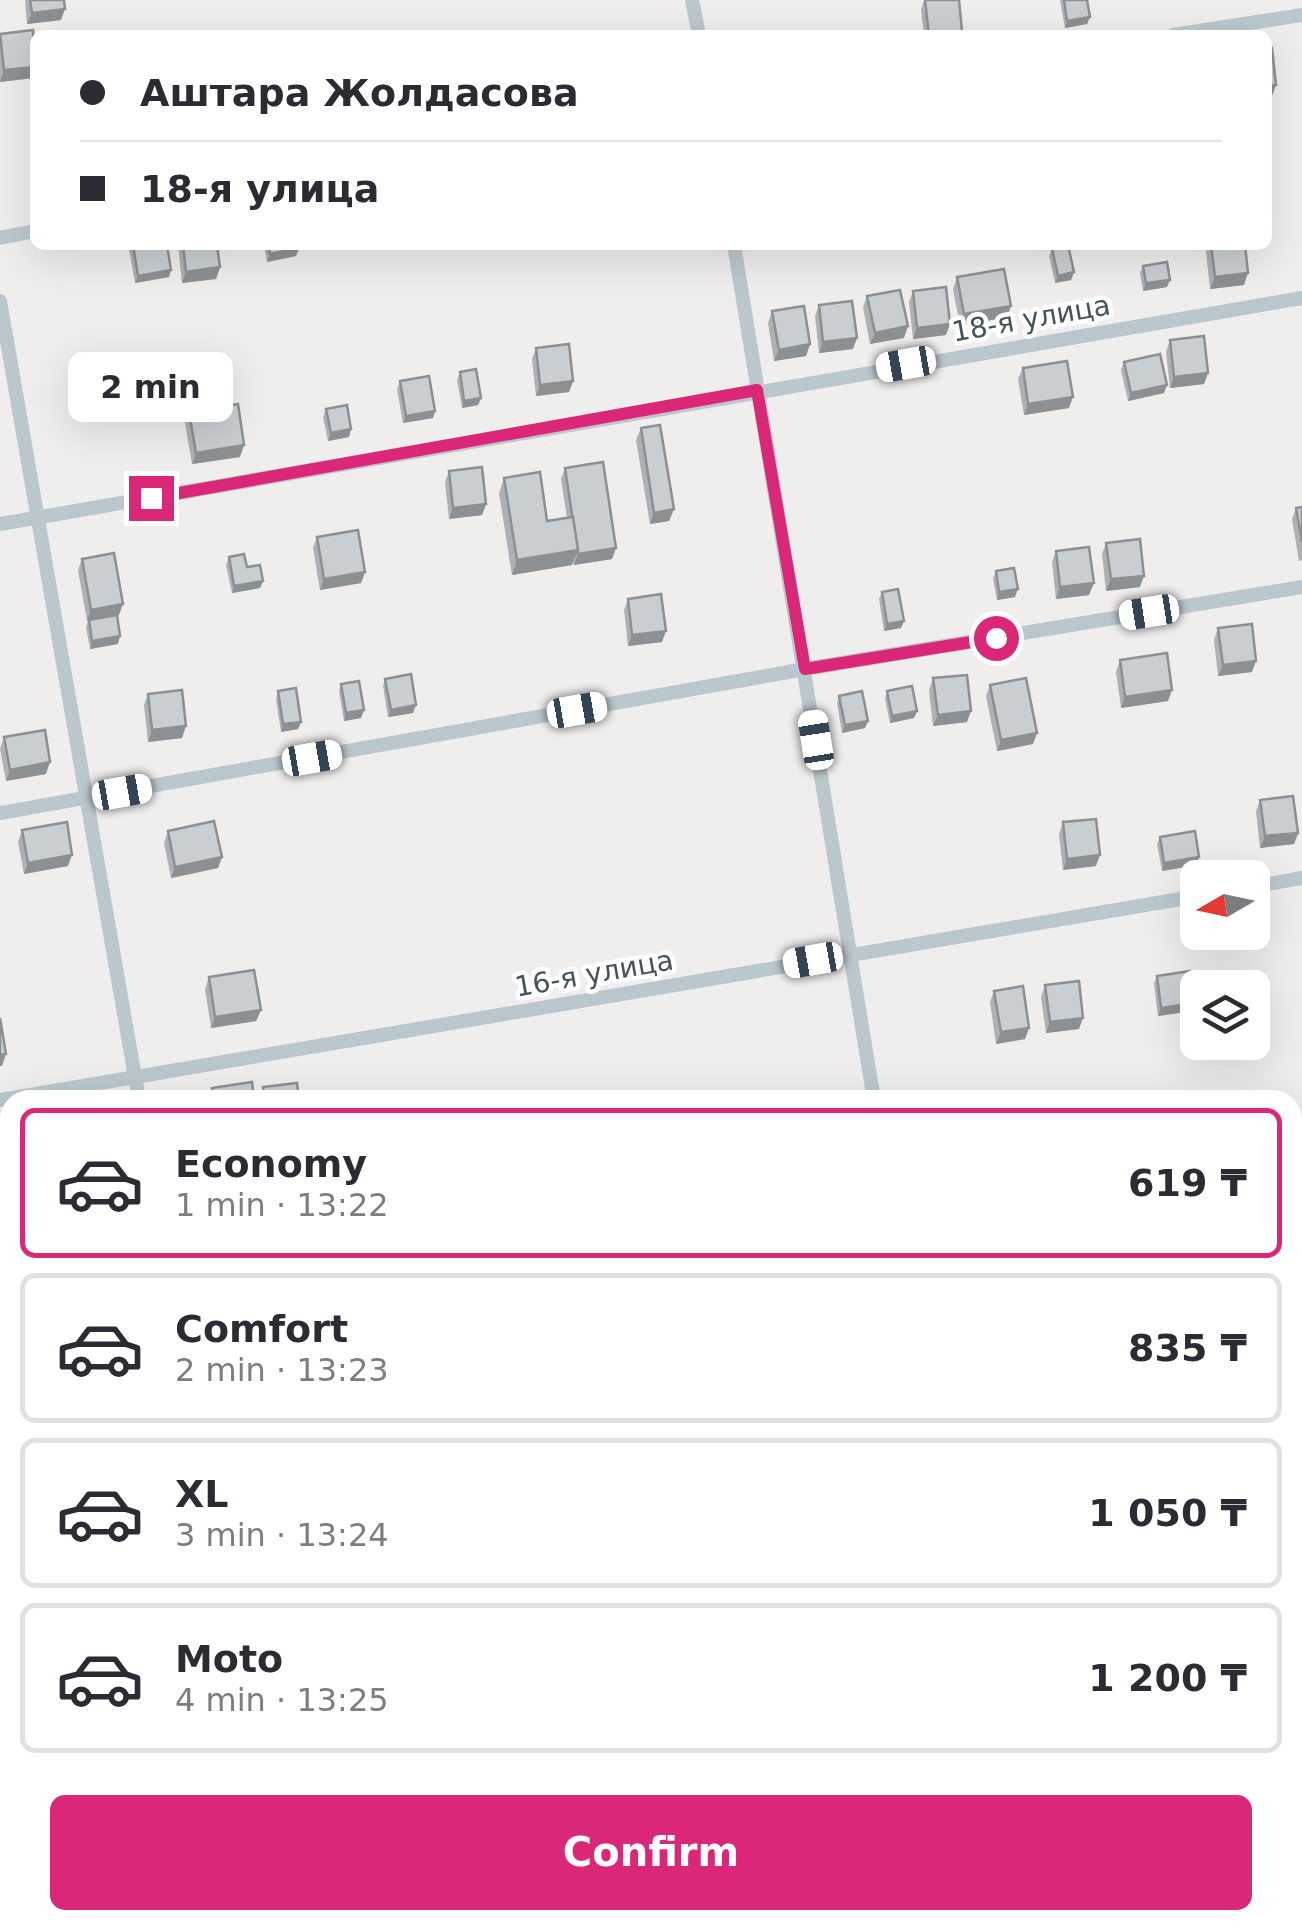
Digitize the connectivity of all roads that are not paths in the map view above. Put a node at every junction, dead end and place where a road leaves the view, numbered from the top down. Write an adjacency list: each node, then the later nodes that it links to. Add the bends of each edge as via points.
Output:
1 (692, 0): 3 (street)
2 (1302, 15): 4 (street)
3 (698, 30)
4 (1205, 30)
5 (30, 232): 6 (street)
6 (0, 238)
7 (735, 250): 10 (street)
8 (1302, 298): 10 (street, 18-я улица)
9 (0, 301): 11 (street)
10 (757, 390): 11 (street, 18-я улица); 14 (street)
11 (38, 518): 12 (street, 18-я улица); 15 (street)
12 (0, 524)
13 (1302, 587): 14 (street)
14 (805, 669): 15 (street); 20 (street)
15 (84, 799): 16 (street); 21 (street)
16 (0, 813)
17 (1302, 878): 18 (street)
18 (1270, 883)
19 (1180, 899): 20 (street, 16-я улица)
20 (851, 954): 21 (street, 16-я улица); 24 (street)
21 (135, 1077): 22 (street, 16-я улица); 23 (street)
22 (59, 1090)
23 (137, 1090)
24 (872, 1090)

